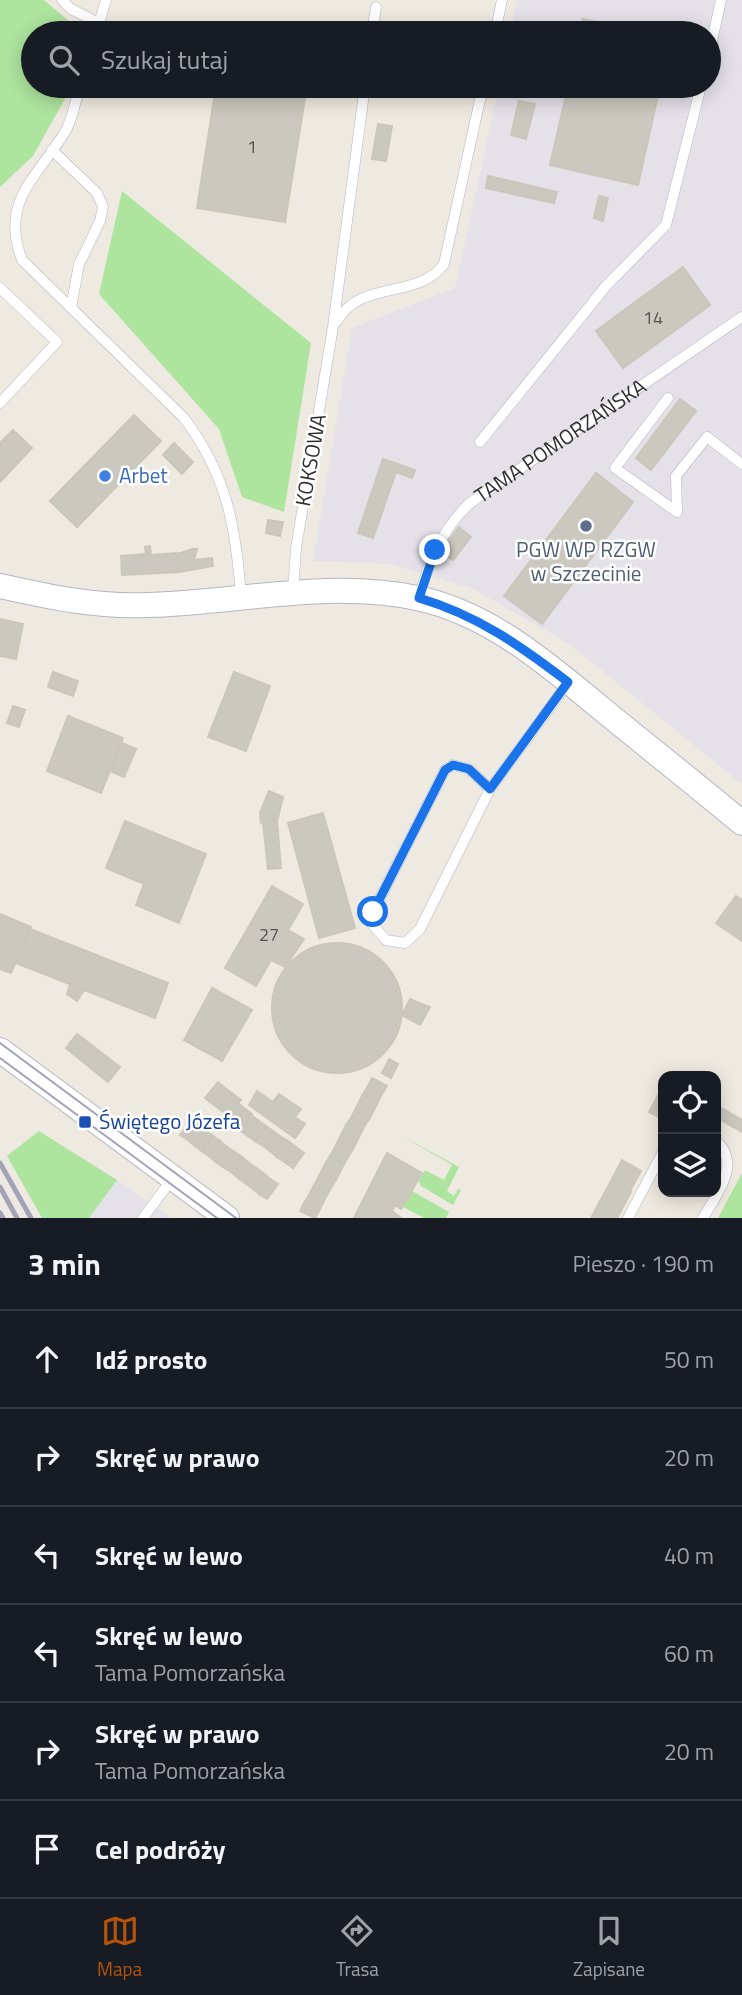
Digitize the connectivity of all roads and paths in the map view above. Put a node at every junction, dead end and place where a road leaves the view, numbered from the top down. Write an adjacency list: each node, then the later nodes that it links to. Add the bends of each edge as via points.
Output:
1 (62, 0): 6 (lane)
2 (106, 0): 7 (lane)
3 (502, 0): 9 (lane)
4 (722, 0): 10 (lane)
5 (376, 7): 8 (lane)
6 (87, 21)
7 (99, 21)
8 (374, 21)
9 (498, 21)
10 (717, 21)
11 (76, 98): 15 (lane, via 66,131)
12 (363, 98): 21 (lane, KOKSOWA)
13 (480, 98): 21 (lane, via 444,264 424,281 354,300)
14 (698, 98): 24 (lane, via 666,225 606,286)
15 (52, 150): 16 (lane); 19 (lane, via 97,193 103,207 79,264)
16 (7, 199)
17 (4, 237): 19 (lane)
18 (0, 288): 23 (lane, via 57,342)
19 (71, 308): 28 (lane, via 200,439 229,506)
20 (742, 317): 29 (lane, TAMA POMORZAŃSKA, via 470,503 435,550)
21 (333, 327): 27 (lane, KOKSOWA, via 296,548)
22 (668, 398): 25 (lane, via 615,468 677,512 677,476 707,437)
23 (0, 403)
24 (480, 442)
25 (742, 464)
26 (0, 586): 28 (street, via 106,605)
27 (293, 593): 28 (street); 29 (street, via 372,592)
28 (241, 597)
29 (419, 598): 30 (street, via 489,625)
30 (568, 682): 31 (lane); 32 (street)
31 (490, 789): 31 (lane, via 469,769 453,765 445,770 373,912 372,924 386,940 405,943 420,929)
32 (742, 823)
33 (0, 1050): 36 (street)
34 (721, 1147): 37 (lane, via 728,1156 729,1172)
35 (658, 1161): 41 (lane)
36 (172, 1178): 39 (lane); 40 (street)
37 (721, 1186)
38 (715, 1197): 42 (lane)
39 (143, 1218)
40 (227, 1218)
41 (628, 1218)
42 (703, 1218)

